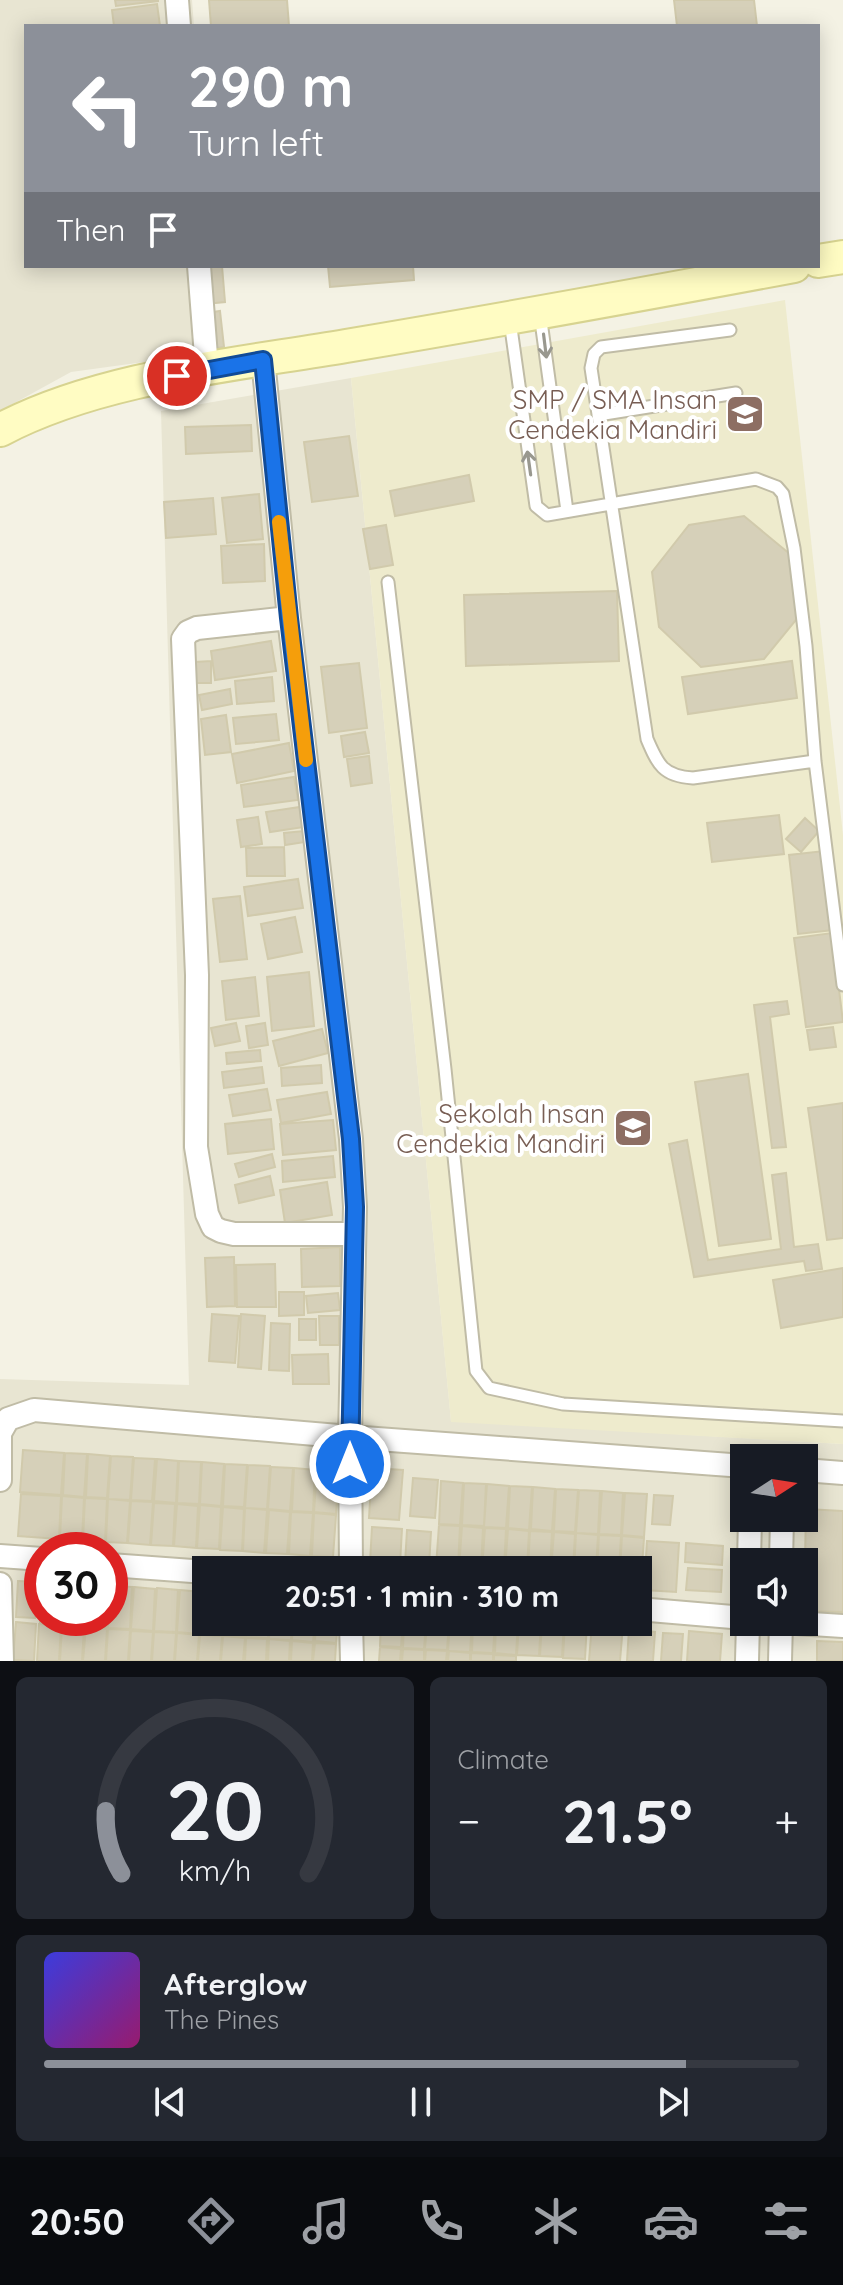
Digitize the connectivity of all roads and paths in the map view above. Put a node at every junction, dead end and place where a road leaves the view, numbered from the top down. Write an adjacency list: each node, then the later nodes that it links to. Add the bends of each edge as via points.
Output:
1 (177, 0): 2 (street)
2 (179, 24)
3 (843, 257): 4 (main road)
4 (820, 261)
5 (199, 268): 10 (street)
6 (783, 268): 7 (main road)
7 (525, 316): 9 (main road); 15 (lane, one-way to 15); 15 (lane, one-way to 7, via 547,515 536,506)
8 (730, 330): 12 (lane, via 601,347 591,368)
9 (263, 360): 10 (main road); 17 (street)
10 (207, 369): 13 (main road, via 86,394)
11 (736, 393): 12 (lane)
12 (598, 415): 14 (lane)
13 (0, 430)
14 (610, 502): 15 (lane); 18 (lane, via 647,739 664,770 693,778); 18 (lane, via 756,479 783,494 794,548)
15 (567, 511)
16 (388, 582): 21 (lane, via 476,1371 489,1388 563,1404)
17 (289, 618): 20 (street, via 351,1139); 20 (street, via 197,628 183,639 197,975 196,1147 213,1227 234,1234)
18 (815, 761): 19 (lane)
19 (843, 985)
20 (354, 1234): 23 (street)
21 (843, 1421)
22 (4, 1423): 23 (street, via 34,1410); 27 (street)
23 (350, 1437): 24 (street); 29 (street)
24 (730, 1465)
25 (818, 1471): 26 (street)
26 (843, 1473)
27 (0, 1480)
28 (0, 1556): 30 (street)
29 (351, 1556)
30 (24, 1558)
31 (128, 1566): 32 (street)
32 (192, 1571)
33 (0, 1584): 41 (street)
34 (652, 1610): 35 (street)
35 (730, 1618)
36 (818, 1624): 37 (street)
37 (843, 1626)
38 (351, 1636): 42 (street)
39 (746, 1636): 43 (street)
40 (780, 1636): 44 (street)
41 (2, 1661)
42 (352, 1661)
43 (747, 1661)
44 (780, 1661)

